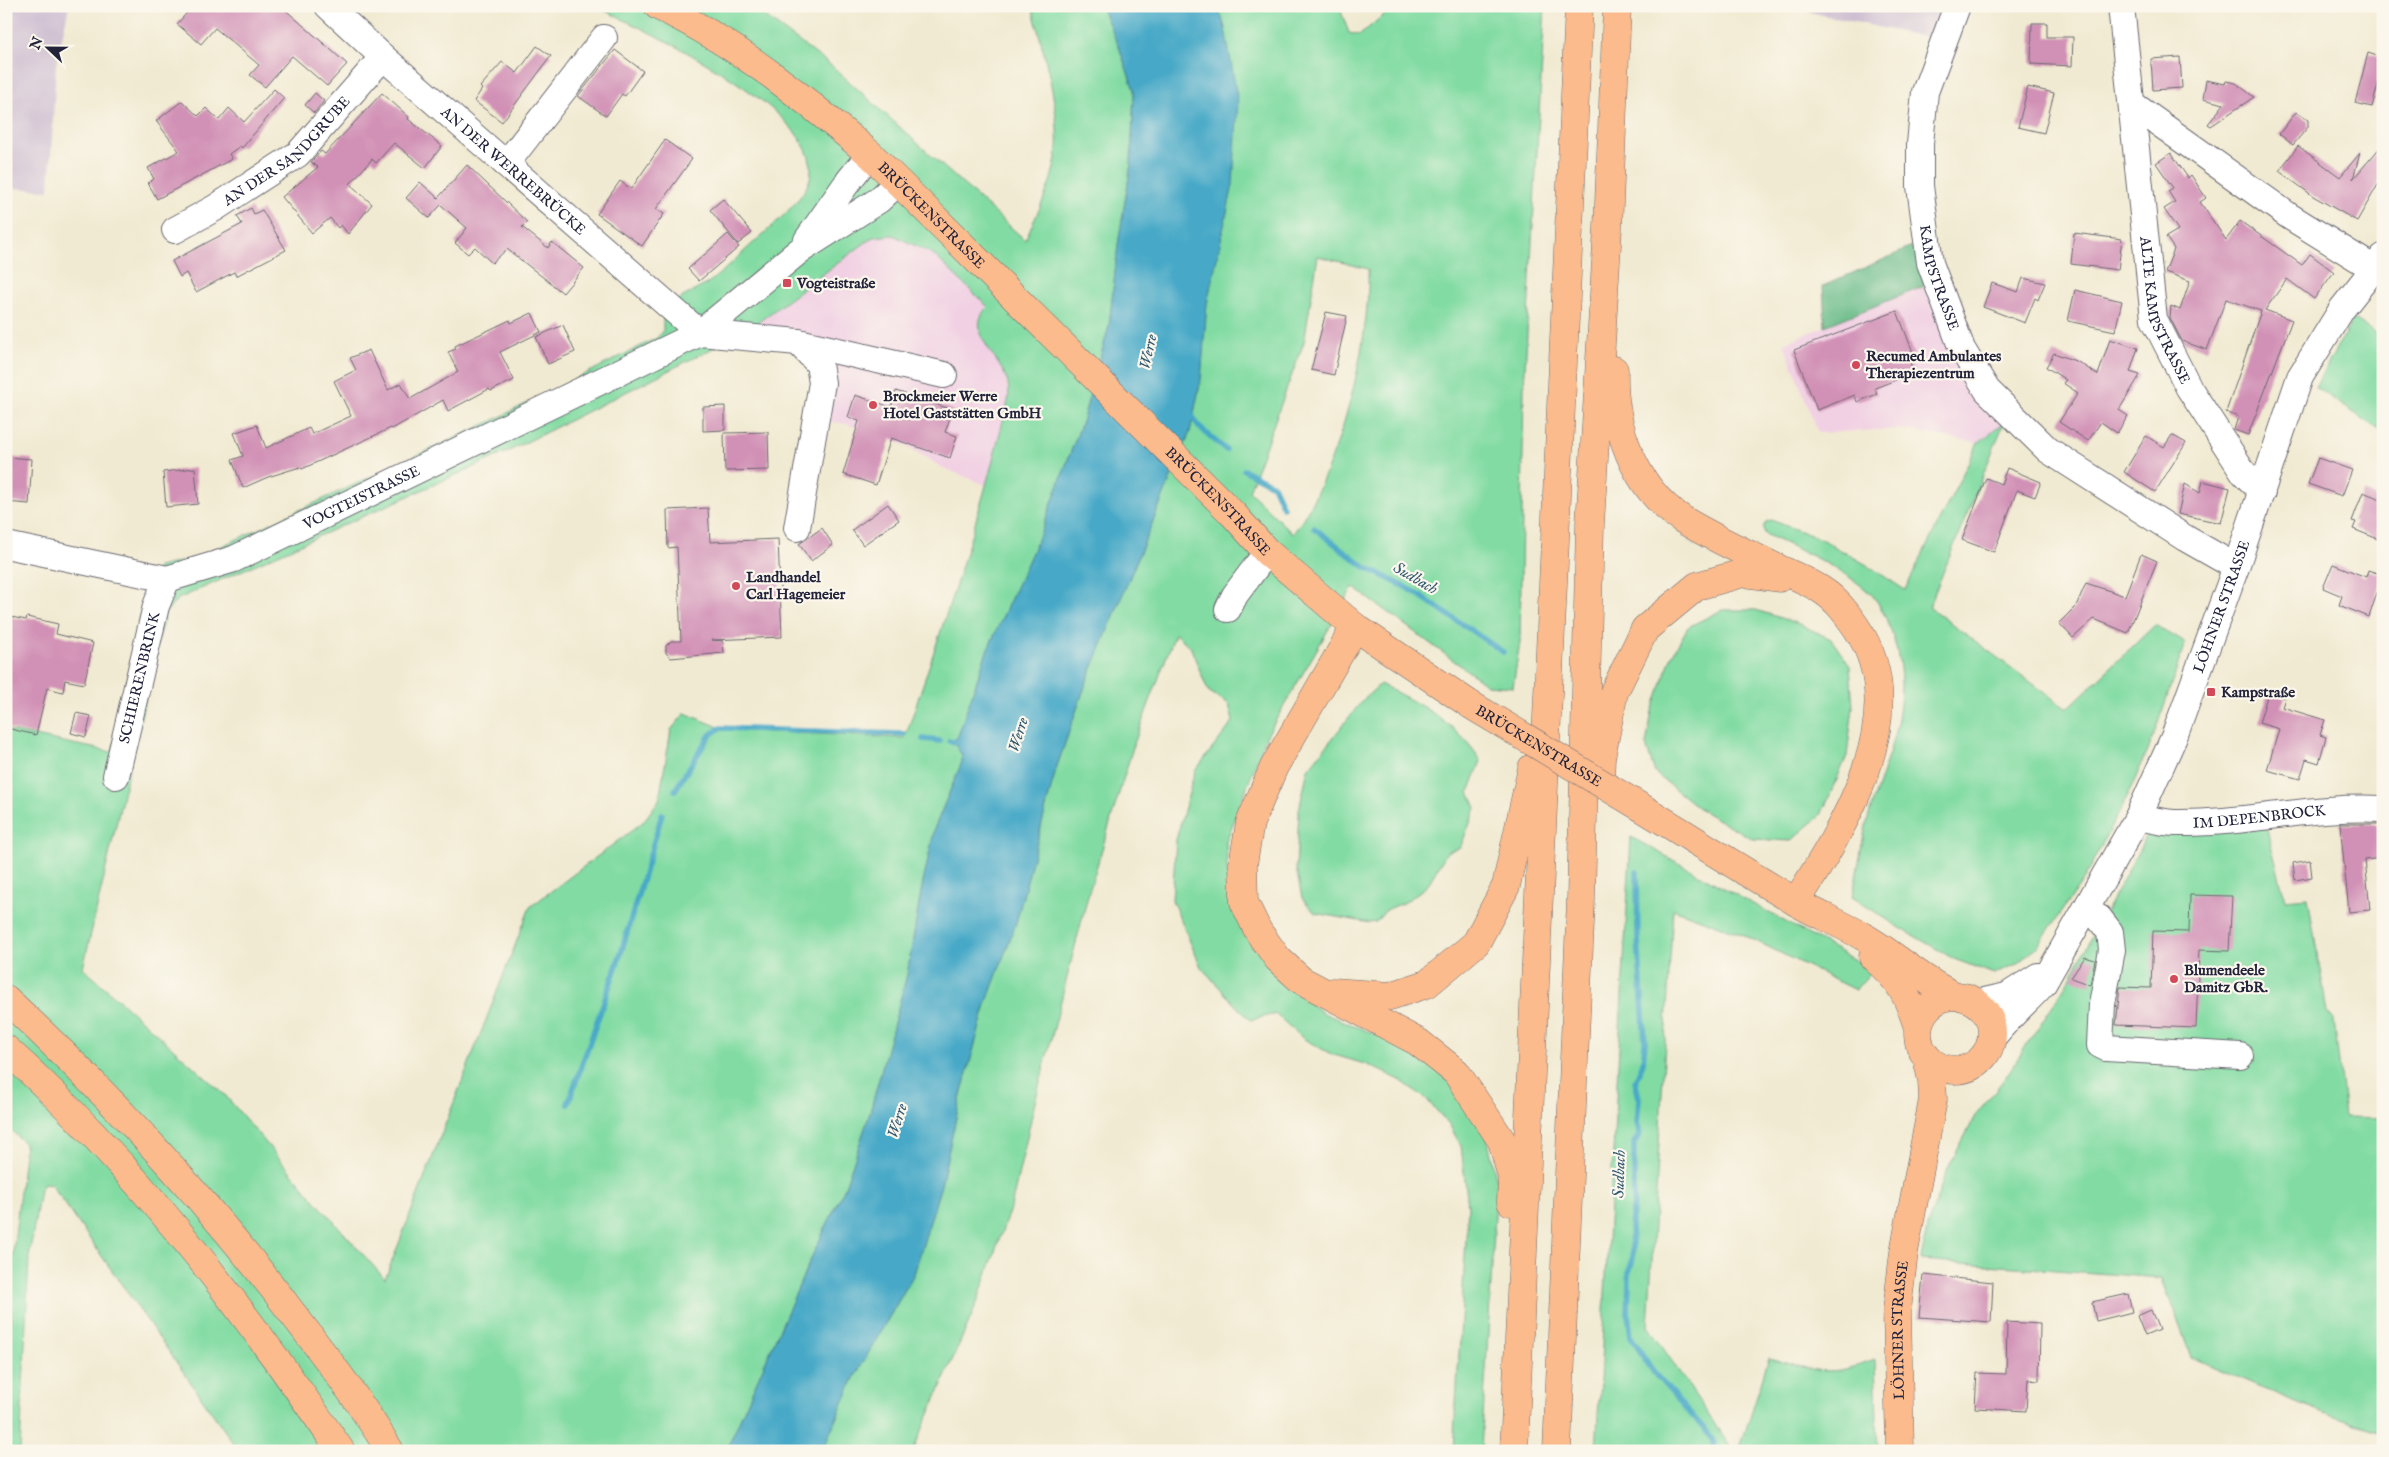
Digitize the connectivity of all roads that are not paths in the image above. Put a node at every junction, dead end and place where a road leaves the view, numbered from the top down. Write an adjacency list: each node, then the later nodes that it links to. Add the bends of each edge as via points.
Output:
1 (328, 6): 8 (street, AN DER WERREBRÜCKE)
2 (658, 6): 10 (main road, BRÜCKENSTRASSE, via 750,59)
3 (1579, 6): 29 (main road)
4 (1617, 6): 13 (main road)
5 (1957, 6): 24 (street, KAMPSTRASSE, via 1926,92 1920,144 1920,186 1930,263 1962,349 1988,390 2048,450)
6 (2121, 6): 9 (street, ALTE KAMPSTRASSE)
7 (604, 38): 11 (street)
8 (383, 57): 11 (street, AN DER WERREBRÜCKE); 14 (street, AN DER SANDGRUBE, via 298,154)
9 (2132, 104): 16 (street, via 2289,216); 20 (street, ALTE KAMPSTRASSE, via 2154,319 2189,388 2244,473)
10 (870, 154): 12 (main road, BRÜCKENSTRASSE); 15 (street, VOGTEISTRASSE)
11 (506, 164): 17 (street, AN DER WERREBRÜCKE)
12 (898, 182): 15 (street, VOGTEISTRASSE, via 879,200); 23 (main road, BRÜCKENSTRASSE, via 1233,514)
13 (1608, 228): 26 (main road, via 1618,253 1614,393 1622,438 1647,487 1680,518); 36 (main road, via 1590,524)
14 (175, 230)
15 (799, 251): 17 (street, VOGTEISTRASSE)
16 (2378, 263): 20 (street, LÖHNER STRASSE, via 2342,308 2300,378)
17 (700, 333): 18 (street); 25 (street, VOGTEISTRASSE, via 234,559)
18 (798, 342): 19 (street); 21 (street, via 819,364 822,383)
19 (944, 375)
20 (2262, 492): 24 (street, LÖHNER STRASSE)
21 (797, 528)
22 (6, 546): 25 (street, VOGTEISTRASSE)
23 (1266, 552): 27 (street); 28 (main road, BRÜCKENSTRASSE)
24 (2236, 567): 32 (street, LÖHNER STRASSE, via 2174,737)
25 (166, 579): 30 (street, SCHIERENBRINK, via 156,606)
26 (1824, 591): 33 (main road, via 1846,613 1863,637 1874,662 1880,702 1874,746 1845,822); 36 (main road, via 1774,576 1744,573 1697,586 1645,629 1614,692 1601,758 1595,903)
27 (1228, 609)
28 (1355, 628): 33 (main road, BRÜCKENSTRASSE, bridge, via 1471,705); 38 (main road, via 1274,767 1250,823 1243,864 1244,902 1258,931 1278,959 1301,980)
29 (1548, 696): 38 (main road, via 1506,886 1476,943 1426,984 1390,996); 48 (main road)
30 (116, 776)
31 (2383, 810): 32 (street, IM DEPENBROCK, via 2354,808 2174,824)
32 (2138, 817): 34 (street, LÖHNER STRASSE)
33 (1796, 902): 35 (main road, BRÜCKENSTRASSE)
34 (2086, 910): 37 (street, LÖHNER STRASSE); 44 (street, via 2099,918 2110,932 2112,950 2102,1004 2100,1045 2106,1048)
35 (1834, 924): 40 (main road, BRÜCKENSTRASSE, via 1899,958 1933,986); 41 (main road, BRÜCKENSTRASSE, via 1888,971 1906,992)
36 (1579, 944): 52 (main road)
37 (2057, 958): 40 (street, LÖHNER STRASSE, via 2039,975 2007,996); 42 (street, LÖHNER STRASSE, via 2043,984)
38 (1320, 991): 48 (main road, via 1418,1042 1456,1072 1502,1141 1512,1177 1509,1279)
39 (6, 999): 50 (main road, via 129,1118 216,1216 334,1368)
40 (1966, 999): 41 (main road, via 1945,997 1931,1005); 42 (main road, via 1989,1019)
41 (1918, 1028): 45 (main road, via 1918,1039)
42 (1991, 1040): 46 (main road, via 1982,1059)
43 (6, 1049): 49 (main road, via 118,1159 161,1210)
44 (2240, 1056)
45 (1927, 1058): 46 (main road, via 1944,1069); 47 (main road, LÖHNER STRASSE, via 1933,1100)
46 (1974, 1066): 47 (main road, LÖHNER STRASSE, via 1948,1103)
47 (1914, 1209): 53 (main road, LÖHNER STRASSE, via 1904,1252 1897,1310)
48 (1521, 1333): 51 (main road)
49 (341, 1451)
50 (390, 1451)
51 (1514, 1451)
52 (1557, 1451)
53 (1900, 1451)

